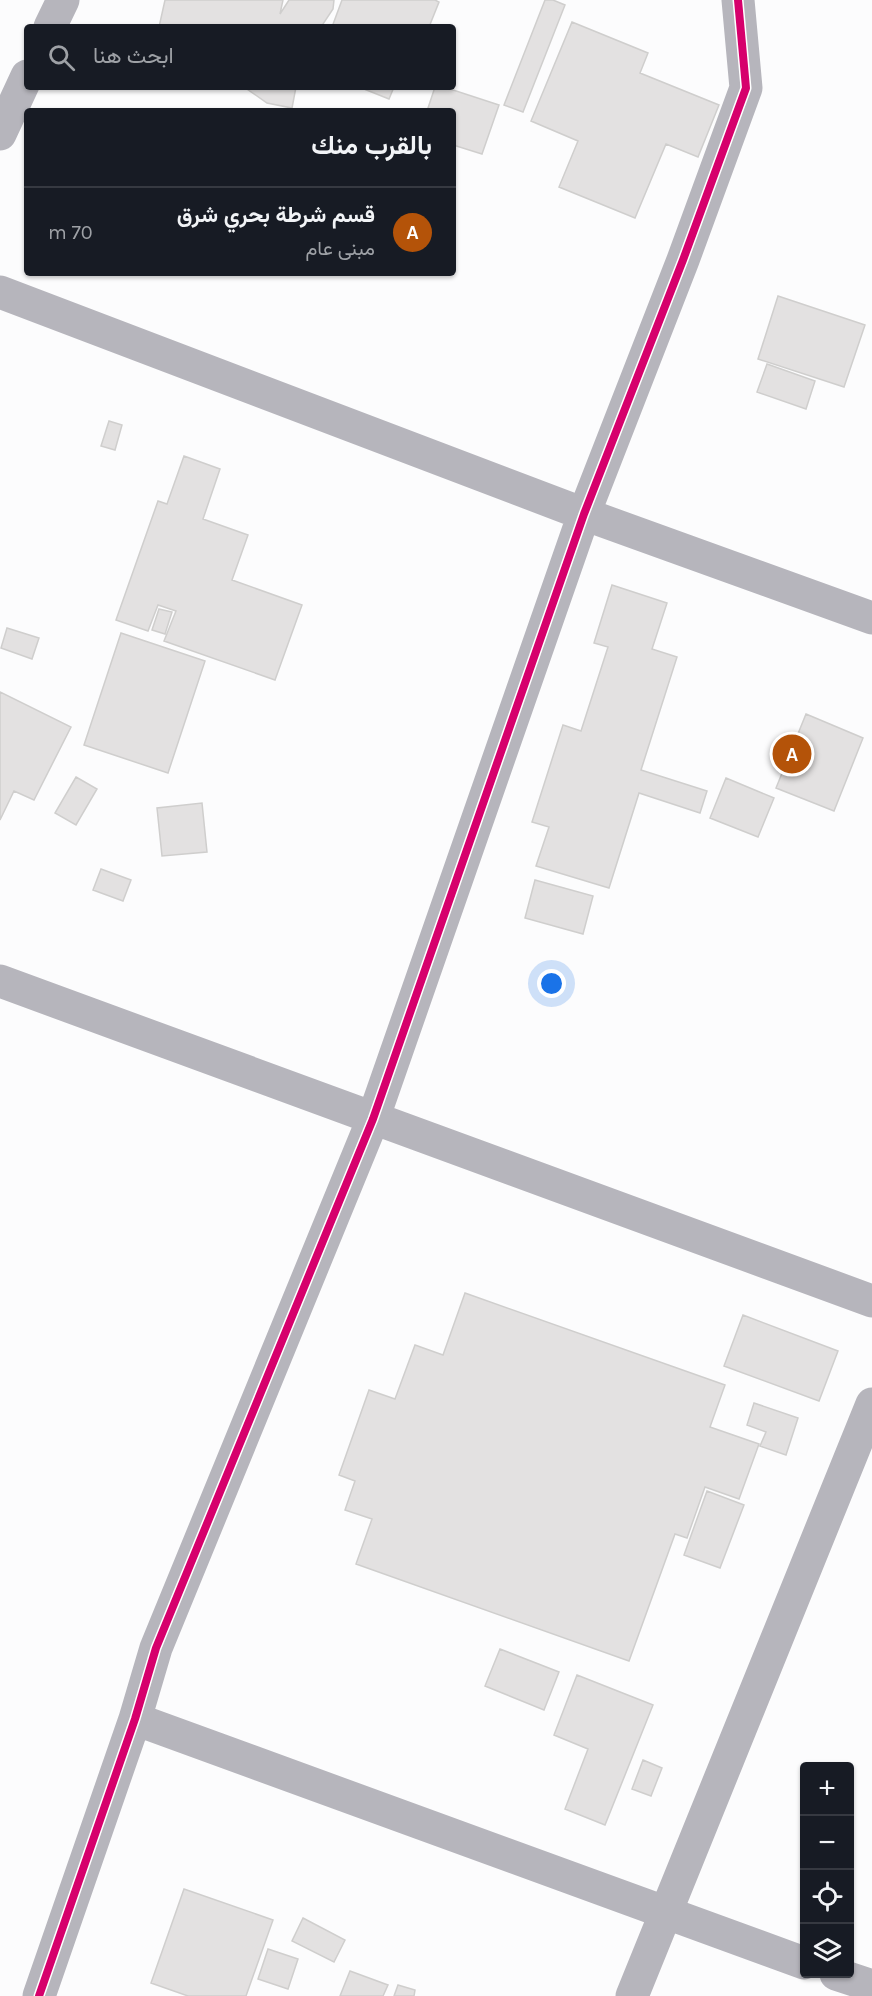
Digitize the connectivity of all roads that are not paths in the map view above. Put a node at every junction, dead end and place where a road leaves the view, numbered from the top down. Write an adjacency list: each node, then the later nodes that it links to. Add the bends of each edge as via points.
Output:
1 (63, 0): 3 (street)
2 (738, 0): 7 (street, via 746,88)
3 (51, 24)
4 (24, 83): 5 (street)
5 (0, 135)
6 (0, 292): 7 (street)
7 (584, 514): 8 (street); 10 (street)
8 (872, 618)
9 (0, 981): 10 (street)
10 (373, 1119): 11 (street); 13 (street, via 156,1648)
11 (872, 1301)
12 (872, 1404): 14 (street)
13 (135, 1719): 14 (street); 18 (street)
14 (666, 1911): 15 (street); 19 (street)
15 (800, 1961)
16 (848, 1978): 17 (street)
17 (872, 1986)
18 (39, 1996)
19 (632, 1996)

